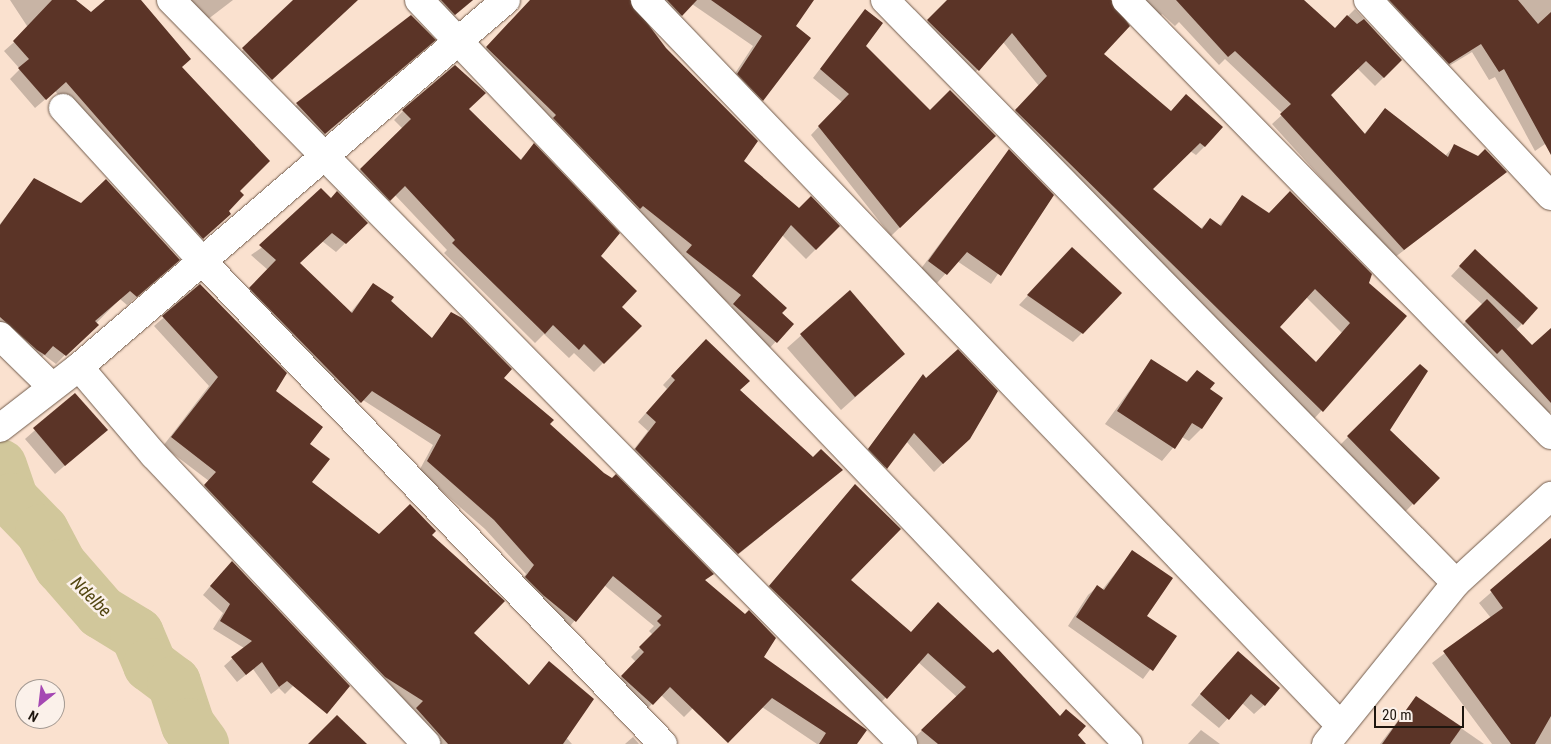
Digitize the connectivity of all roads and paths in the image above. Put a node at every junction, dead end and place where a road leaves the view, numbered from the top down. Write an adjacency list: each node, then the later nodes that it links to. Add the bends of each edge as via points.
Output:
1 (171, 0): 10 (street)
2 (419, 0): 8 (street)
3 (506, 0): 8 (street)
4 (645, 0): 20 (street)
5 (884, 0): 19 (street)
6 (1126, 0): 17 (street)
7 (1368, 0): 11 (street)
8 (459, 42): 10 (street); 24 (street)
9 (63, 108): 12 (street)
10 (324, 159): 12 (street); 23 (street)
11 (1551, 196)
12 (203, 262): 14 (street); 22 (street)
13 (0, 336): 15 (street)
14 (79, 367): 15 (street); 21 (street, via 154,455)
15 (52, 387): 16 (street)
16 (0, 428)
17 (1551, 435)
18 (1551, 496): 19 (street)
19 (1456, 583): 20 (street)
20 (1333, 734)
21 (426, 744)
22 (664, 744)
23 (903, 744)
24 (1128, 744)

